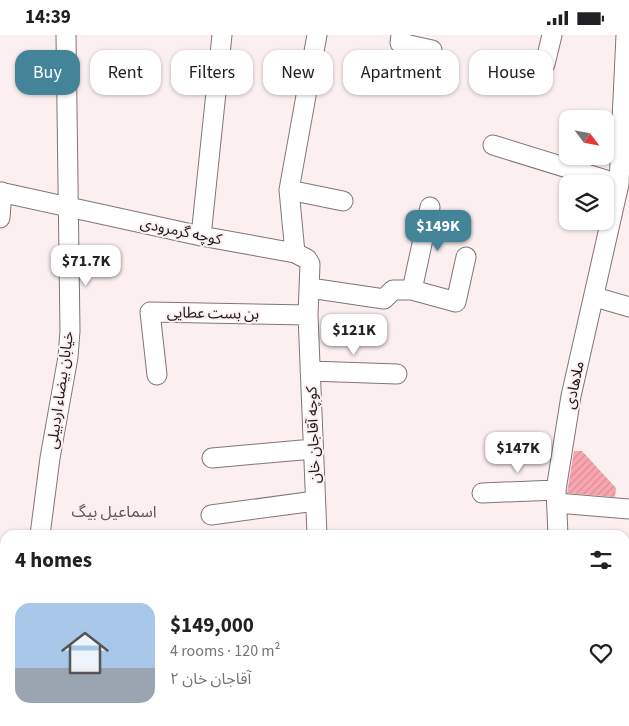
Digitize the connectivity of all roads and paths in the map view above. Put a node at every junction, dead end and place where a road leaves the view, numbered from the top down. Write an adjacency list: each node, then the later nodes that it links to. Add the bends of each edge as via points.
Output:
1 (66, 35): 15 (street, خیابان بیضاء اردبیلی)
2 (222, 35): 18 (street)
3 (317, 35): 12 (street)
4 (401, 35): 7 (street, via 400,43)
5 (552, 35): 8 (street)
6 (626, 35): 9 (street, ملاهادی)
7 (432, 50)
8 (548, 50)
9 (626, 141): 11 (street, ملاهادی)
10 (493, 145): 11 (street)
11 (619, 184): 23 (street, ملاهادی)
12 (289, 190): 14 (street); 19 (street)
13 (1, 192): 15 (street, کوچه گرمرودی); 17 (street)
14 (342, 201)
15 (68, 206): 18 (street, کوچه گرمرودی); 36 (street, خیابان بیضاء اردبیلی, via 68,357)
16 (430, 207): 22 (street)
17 (0, 218)
18 (201, 235): 19 (street, کوچه گرمرودی)
19 (295, 253): 21 (street, کوچه آقاجان خان, via 310,264)
20 (466, 257): 22 (street, via 456,302)
21 (310, 288): 22 (street, via 384,299 393,289); 25 (street, کوچه آقاجان خان)
22 (412, 290)
23 (594, 297): 24 (street); 32 (street, ملاهادی, via 571,395)
24 (629, 307)
25 (308, 315): 26 (street, کوچه آقاجان خان); 28 (street, بن بست عطایی, via 150,312)
26 (310, 371): 27 (street); 29 (street, کوچه آقاجان خان)
27 (397, 374)
28 (157, 375)
29 (313, 449): 30 (street); 33 (street, کوچه آقاجان خان)
30 (212, 459)
31 (482, 493): 32 (street)
32 (557, 496): 34 (street); 38 (street, ملاهادی)
33 (316, 501): 35 (street); 37 (street, کوچه آقاجان خان)
34 (629, 509)
35 (210, 515)
36 (41, 530)
37 (317, 530)
38 (558, 530)

